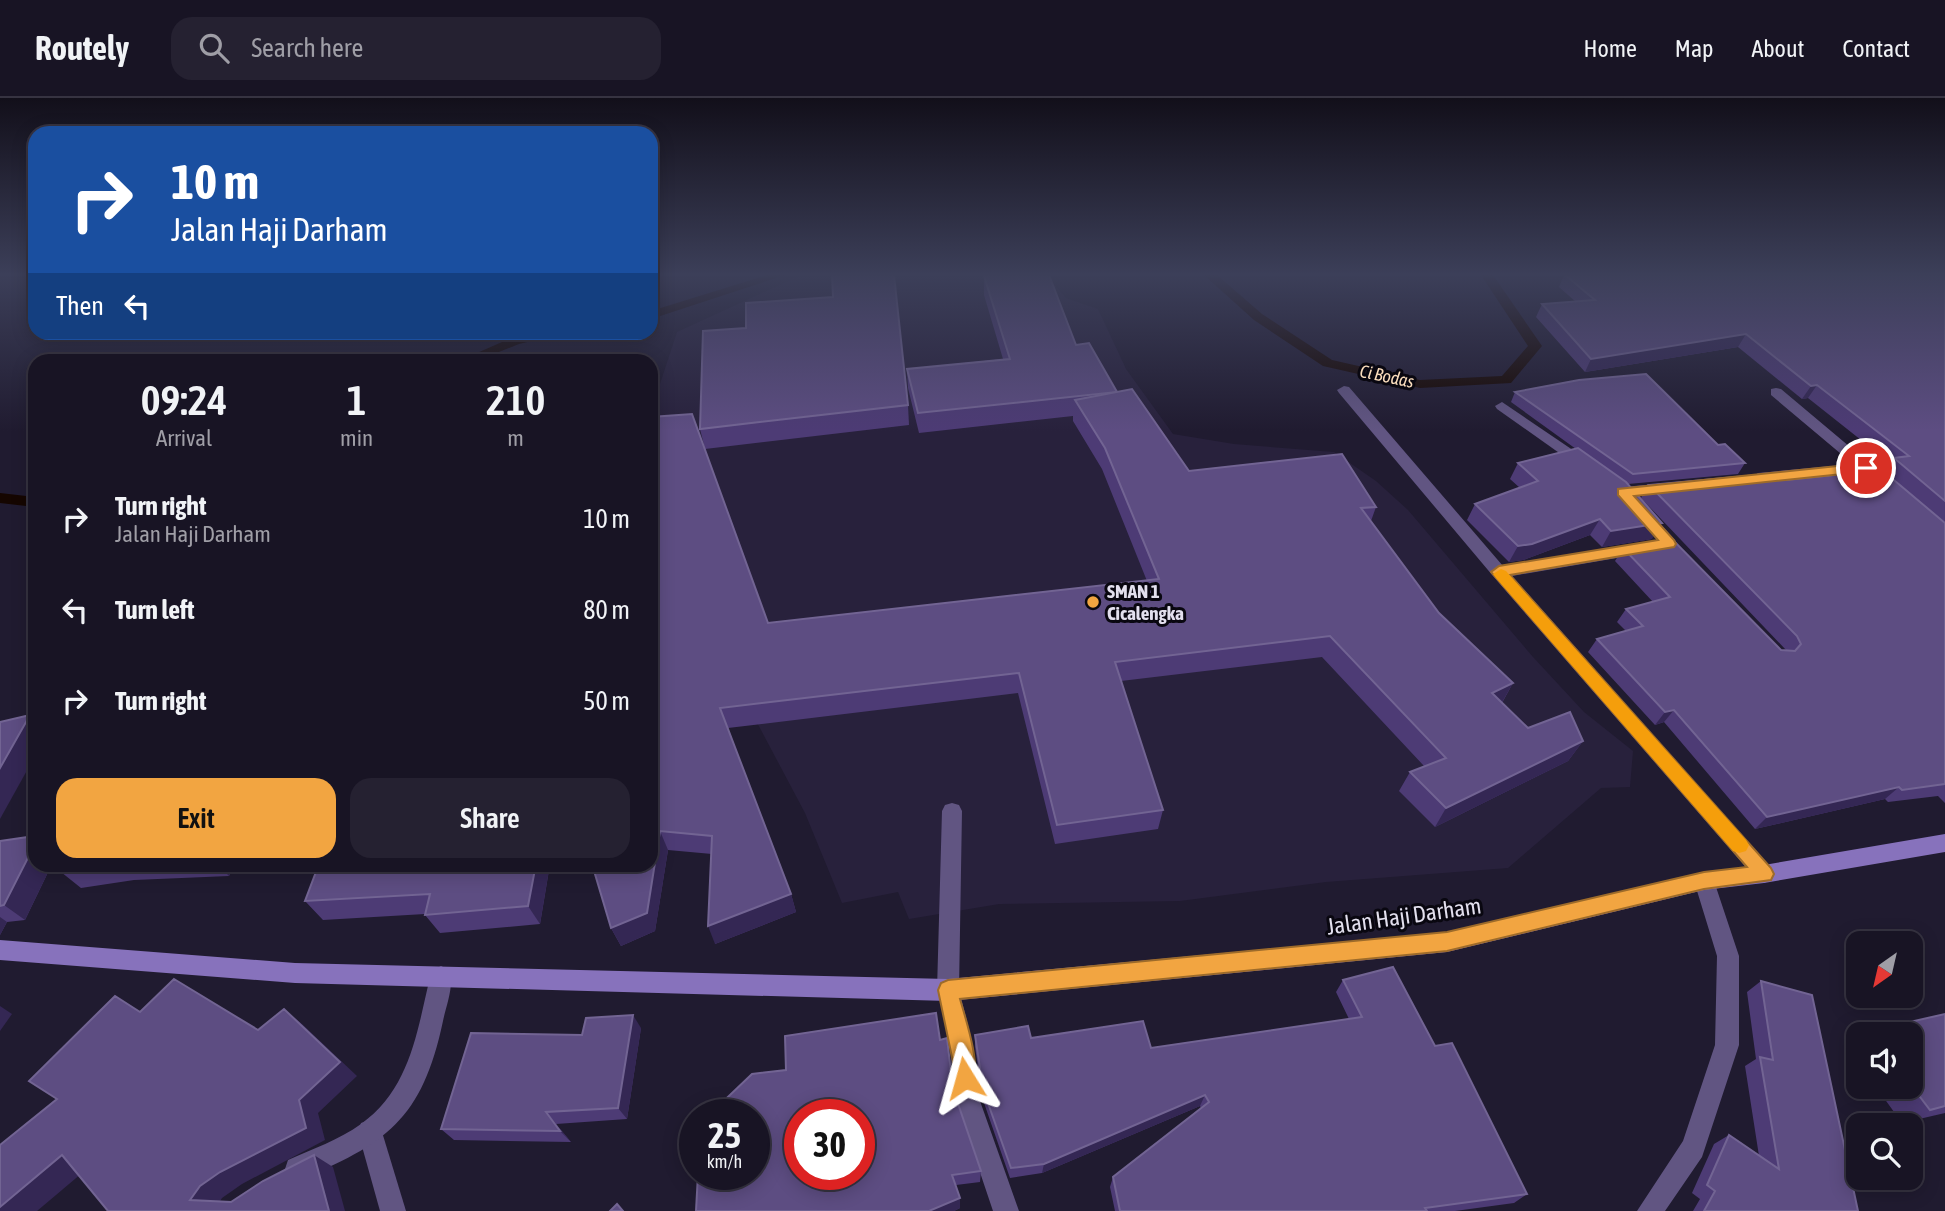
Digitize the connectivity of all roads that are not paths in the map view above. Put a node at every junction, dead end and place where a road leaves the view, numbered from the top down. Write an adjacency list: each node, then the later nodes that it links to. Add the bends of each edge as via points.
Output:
1 (1343, 390): 9 (street)
2 (1776, 392): 4 (street)
3 (1502, 406): 6 (street)
4 (1866, 468): 5 (street); 7 (street)
5 (1746, 480)
6 (1612, 484): 8 (street); 9 (street, via 1674,548)
7 (1886, 484)
8 (1678, 486)
9 (1499, 572): 12 (street)
10 (952, 811): 16 (street)
11 (1945, 842): 12 (street, Jalan Haji Darham)
12 (1765, 874): 13 (street, Jalan Haji Darham)
13 (1704, 881): 16 (street, Jalan Haji Darham, via 1447,942); 21 (street, via 1728,956 1727,1045 1693,1148)
14 (0, 950): 15 (street, Jalan Haji Darham, via 295,973)
15 (441, 977): 16 (street, Jalan Haji Darham); 17 (street, via 418,1075 399,1105)
16 (948, 990): 20 (street, via 968,1101)
17 (370, 1132): 18 (street); 19 (street)
18 (273, 1181)
19 (393, 1211)
20 (1006, 1211)
21 (1650, 1211)

